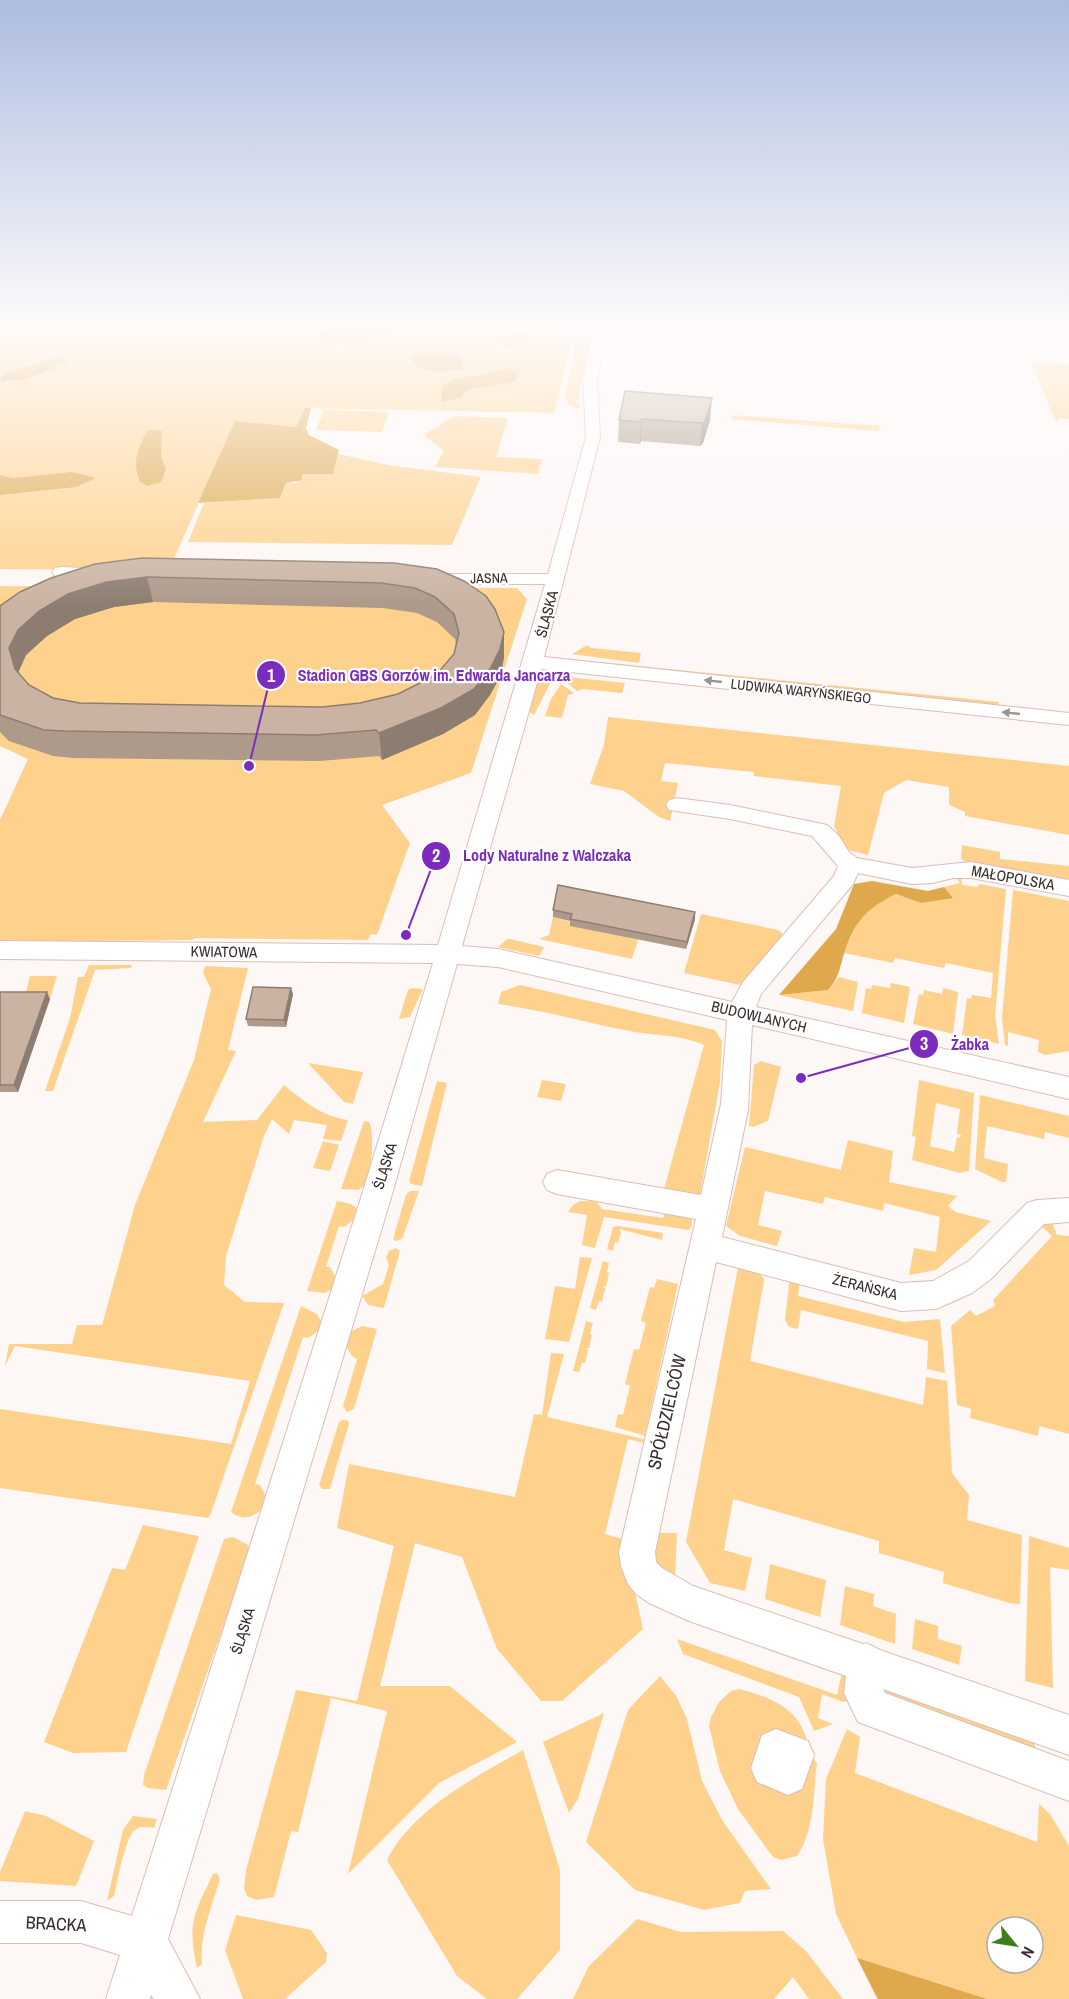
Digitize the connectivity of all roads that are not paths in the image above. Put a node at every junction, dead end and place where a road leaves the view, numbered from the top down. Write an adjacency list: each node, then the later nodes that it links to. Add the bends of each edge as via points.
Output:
1 (592, 419): 5 (street, ŚLĄSKA, via 593,437)
2 (61, 572): 3 (street)
3 (125, 575)
4 (406, 579): 5 (street, JASNA)
5 (557, 579): 6 (street, ŚLĄSKA)
6 (534, 663): 7 (street, LUDWIKA WARYŃSKIEGO, one-way to 6); 12 (street, ŚLĄSKA)
7 (1069, 719)
8 (677, 805): 9 (street, via 819,830)
9 (850, 864): 10 (street, MAŁOPOLSKA, via 912,876 971,870); 13 (street, via 845,879 750,991)
10 (1069, 888)
11 (0, 950): 12 (street, KWIATOWA)
12 (447, 954): 13 (street, BUDOWLANYCH, via 536,965); 23 (street, ŚLĄSKA, via 345,1301)
13 (741, 1012): 14 (street, BUDOWLANYCH); 16 (street, SPÓŁDZIELCÓW, via 734,1111)
14 (1069, 1088)
15 (556, 1182): 16 (street)
16 (713, 1210): 18 (street, SPÓŁDZIELCÓW)
17 (1069, 1210): 18 (street, ŻERAŃSKA, via 1037,1212 980,1270 936,1295 901,1297)
18 (705, 1245): 19 (street, SPÓŁDZIELCÓW, via 637,1552 641,1572 689,1603)
19 (866, 1662): 20 (street, SPÓŁDZIELCÓW); 21 (street, via 862,1693 872,1708)
20 (1069, 1735)
21 (1069, 1780)
22 (0, 1922): 23 (street, BRACKA, via 81,1922)
23 (146, 1942): 24 (street, ŚLĄSKA); 25 (street)
24 (128, 1999)
25 (178, 1999)

